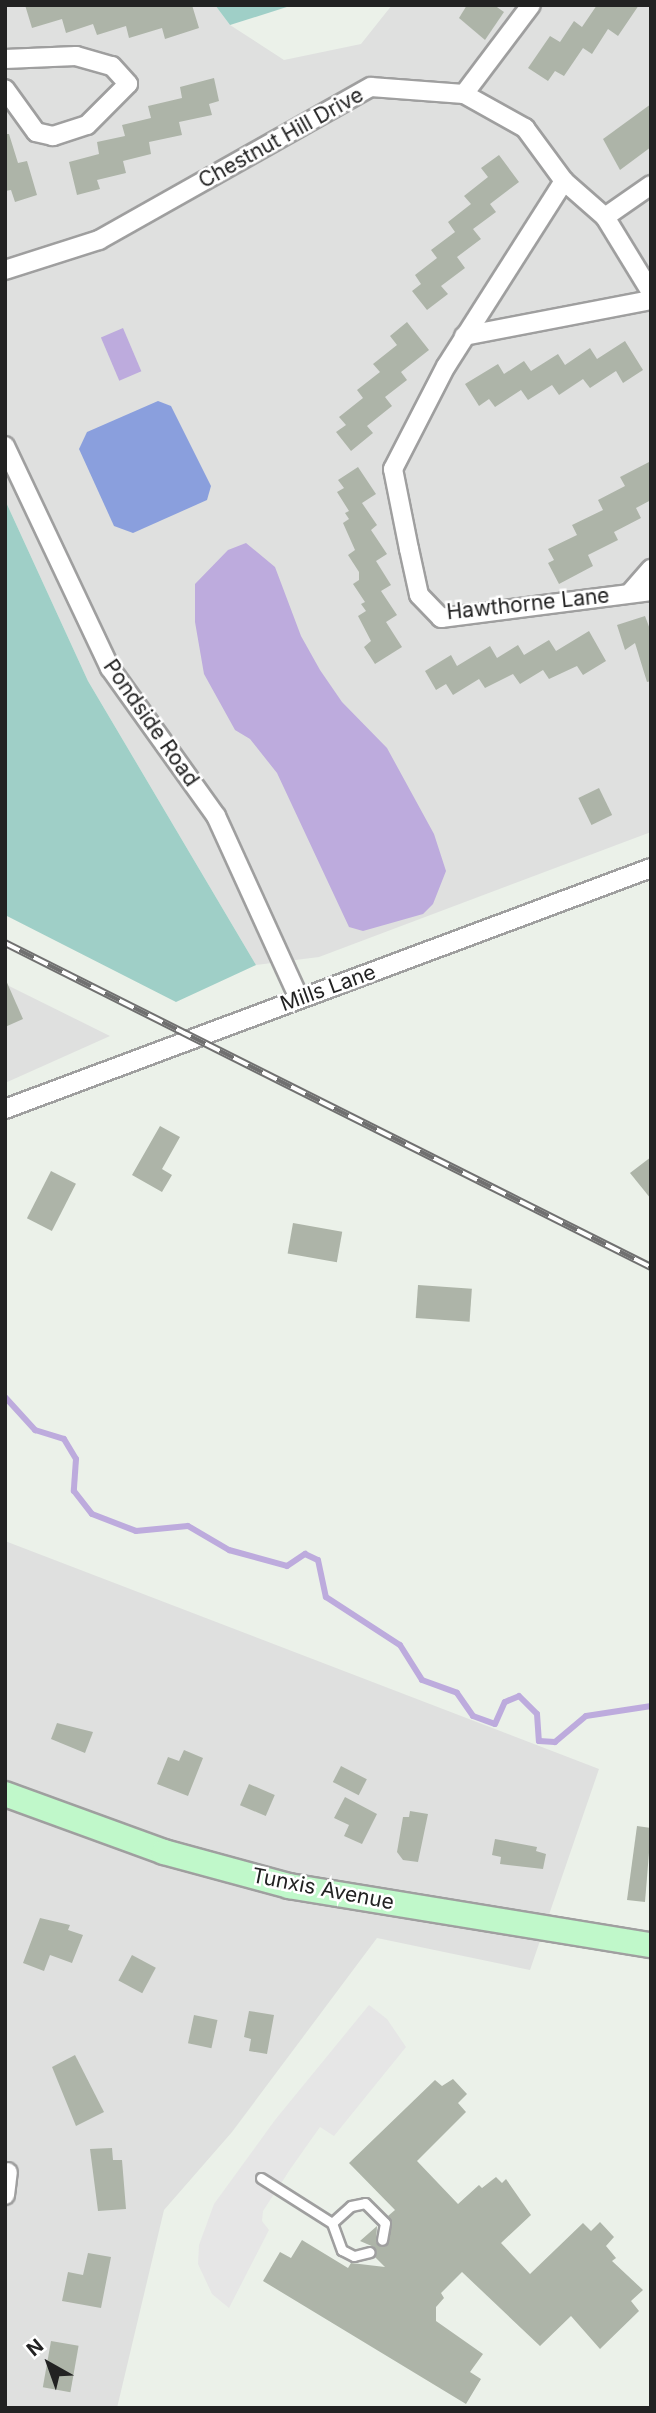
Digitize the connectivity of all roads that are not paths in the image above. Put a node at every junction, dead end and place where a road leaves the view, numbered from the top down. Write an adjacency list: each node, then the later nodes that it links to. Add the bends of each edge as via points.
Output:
1 (531, 5): 4 (street)
2 (5, 59): 3 (street, via 76,56 112,66 128,84 87,125 53,136 36,132)
3 (5, 89)
4 (464, 94): 5 (street, Chestnut Hill Drive, via 525,128); 8 (street, Chestnut Hill Drive, via 371,87 99,240)
5 (564, 181): 7 (street, Chestnut Hill Drive); 11 (street, Hawthorne Lane)
6 (651, 185): 7 (street)
7 (605, 217): 9 (street, Chestnut Hill Drive)
8 (5, 270)
9 (651, 292)
10 (651, 300): 11 (street)
11 (464, 336): 15 (street, Hawthorne Lane, via 393,469 419,595 442,618)
12 (5, 446): 17 (street, Pondside Road, via 110,668 216,816)
13 (651, 569): 15 (street, Hawthorne Lane)
14 (651, 591): 15 (street, Hawthorne Lane)
15 (630, 593)
16 (651, 868): 17 (street, Mills Lane)
17 (299, 998): 18 (street, Mills Lane)
18 (5, 1109)
19 (5, 1794): 20 (main road, Tunxis Avenue, via 164,1852 289,1886)
20 (651, 1945)
21 (8, 2172): 23 (street)
22 (261, 2178): 24 (lane)
23 (5, 2195)
24 (332, 2223): 25 (lane, via 351,2206 365,2203 385,2223); 26 (lane, via 342,2250 354,2256)
25 (382, 2240)
26 (370, 2252)

